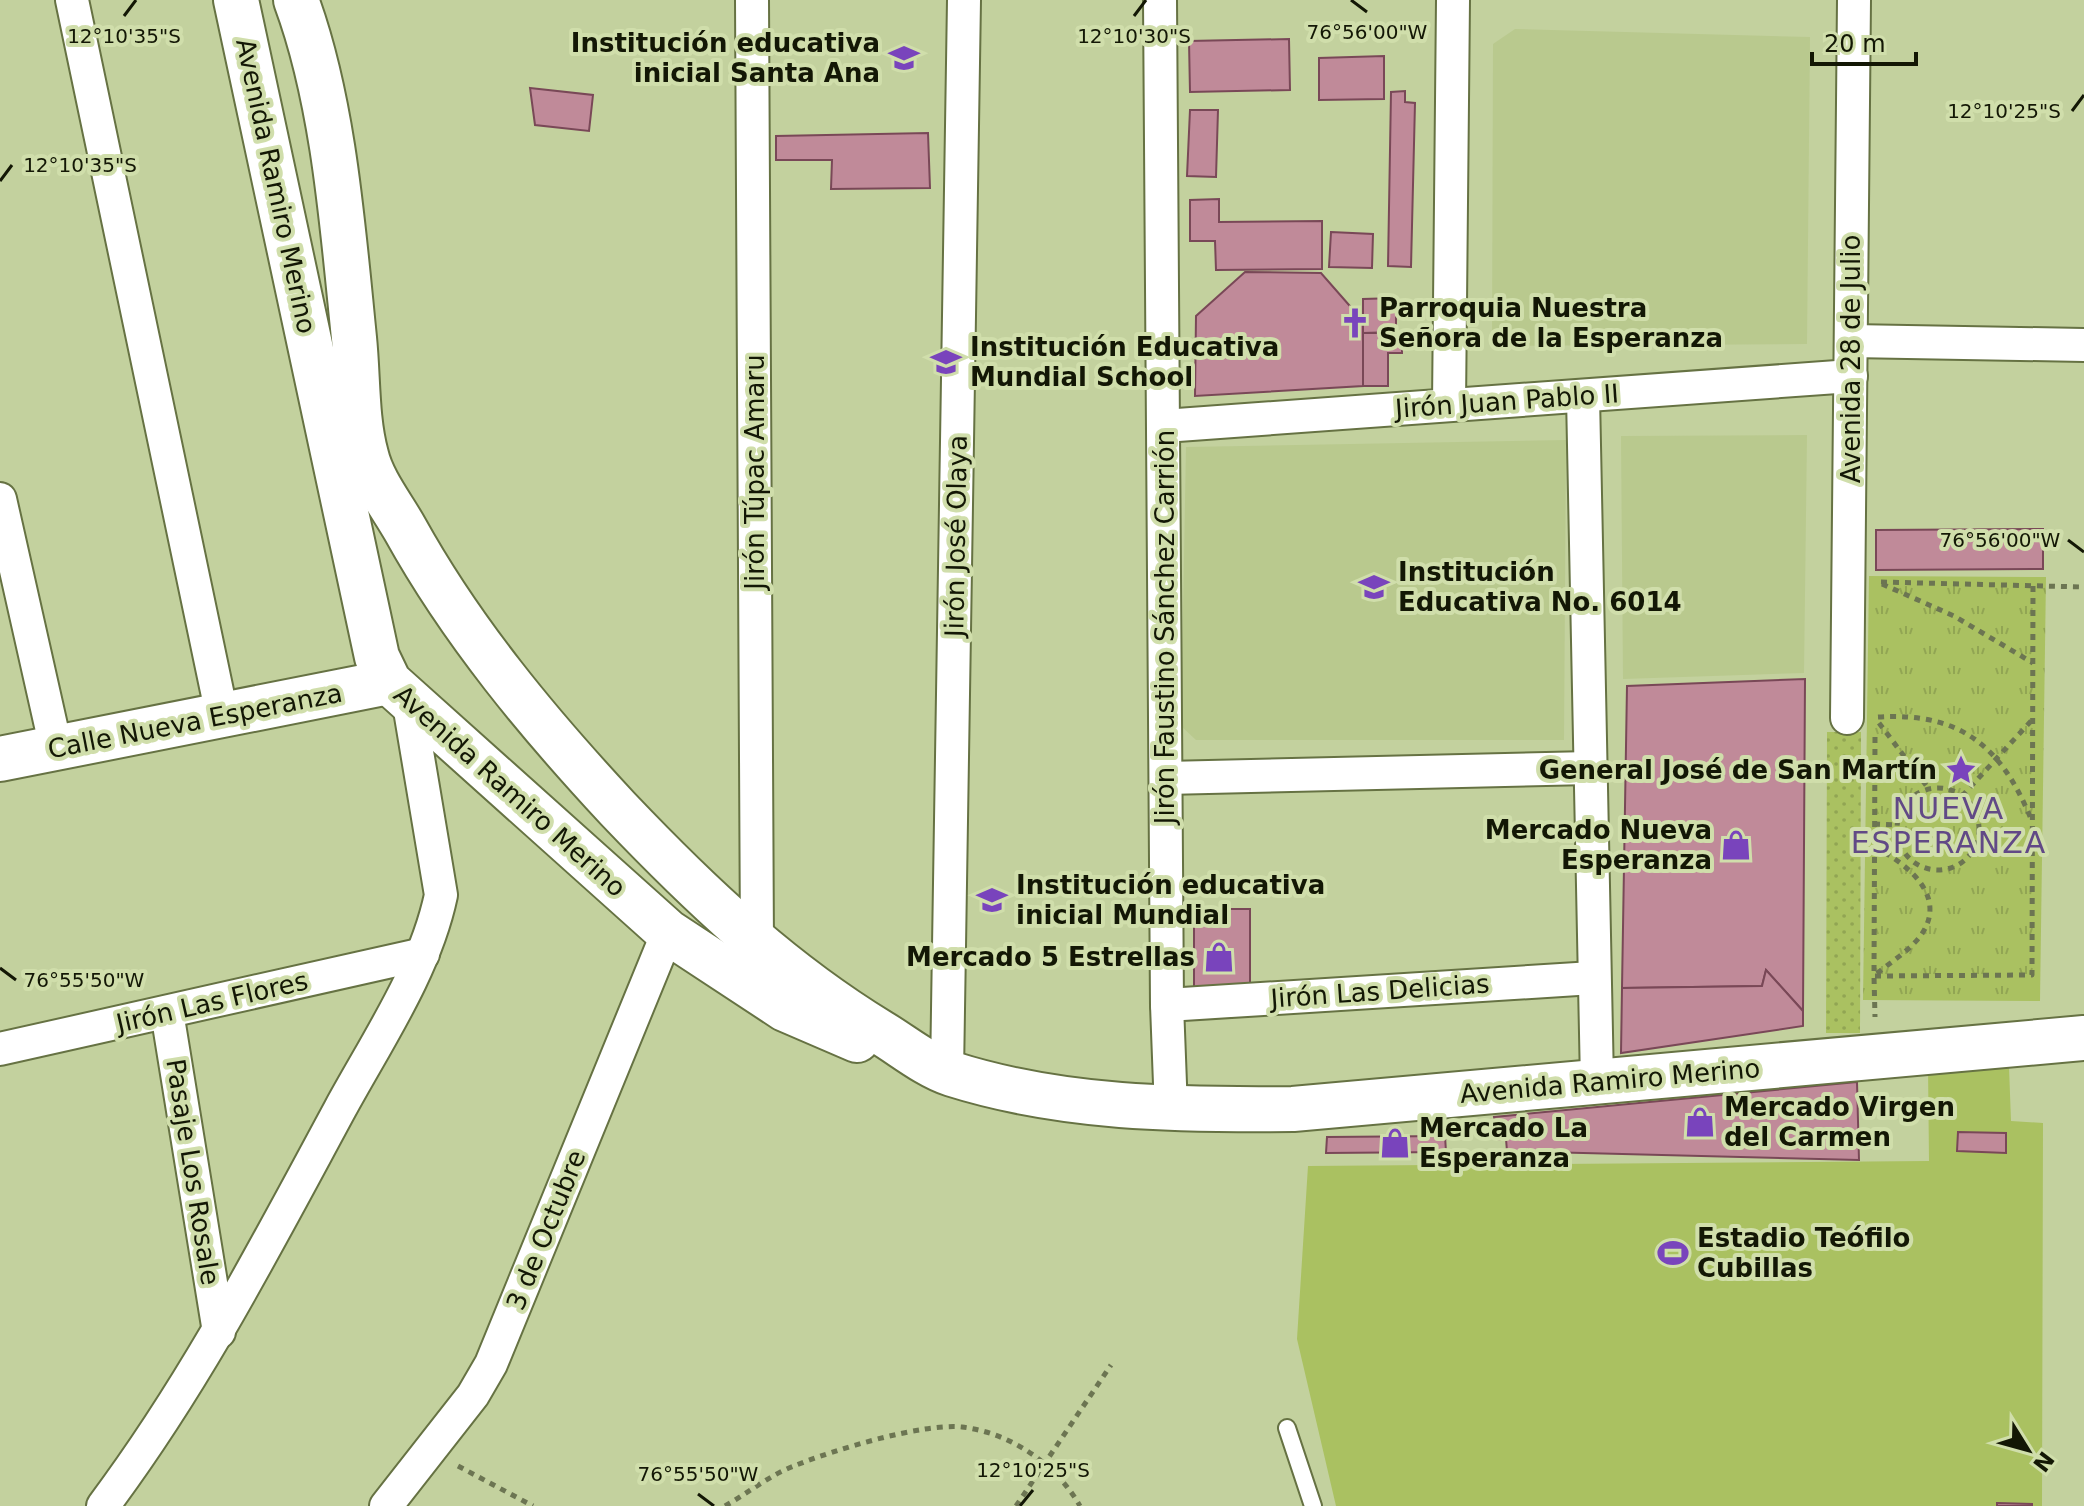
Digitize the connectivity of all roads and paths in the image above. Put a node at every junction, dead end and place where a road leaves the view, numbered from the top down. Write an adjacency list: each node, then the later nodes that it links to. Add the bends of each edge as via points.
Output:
1 (72, 0): 23 (street)
2 (236, 0): 21 (street, Avenida Ramiro Merino, via 377,657)
3 (296, 0): 39 (street, Avenida Ramiro Merino, via 314,49 371,468 426,569 493,665 652,845)
4 (752, 0): 39 (street, Jirón Túpac Amaru)
5 (964, 0): 47 (street, Jirón José Olaya)
6 (1160, 0): 14 (street, Jirón Faustino Sánchez Carrión)
7 (1453, 0): 13 (street)
8 (1854, 0): 9 (street, Avenida 28 de Julio)
9 (1851, 341): 10 (street); 11 (street, Avenida 28 de Julio)
10 (2084, 345)
11 (1851, 376): 12 (street, Jirón Juan Pablo II); 24 (street, Avenida 28 de Julio)
12 (1583, 396): 13 (street, Jirón Juan Pablo II); 29 (street)
13 (1449, 405): 14 (street, Jirón Juan Pablo II)
14 (1164, 426): 30 (street, Jirón Faustino Sánchez Carrión)
15 (0, 499): 26 (street)
16 (1876, 582): 17 (path); 19 (path); 20 (path, via 1954,616)
17 (2033, 585): 18 (path); 20 (path)
18 (2084, 587)
19 (1876, 597)
20 (2033, 663): 25 (path)
21 (399, 693): 23 (street, Calle Nueva Esperanza); 38 (street, Avenida Ramiro Merino); 40 (street, via 441,895)
22 (1875, 702): 24 (path)
23 (222, 715): 26 (street, Calle Nueva Esperanza)
24 (1861, 718): 28 (path, via 1909,716 1951,725 1971,735); 31 (path); 34 (path)
25 (2033, 719): 28 (path); 33 (path)
26 (56, 748): 27 (street, Calle Nueva Esperanza)
27 (0, 759)
28 (1996, 759): 32 (path); 33 (path, via 2015,782)
29 (1590, 768): 30 (street); 42 (street)
30 (1166, 778): 43 (street, Jirón Faustino Sánchez Carrión)
31 (1929, 789): 32 (path); 35 (path, via 1906,804)
32 (1962, 796): 37 (path, via 1976,811 1979,825 1973,852 1940,871)
33 (2032, 822): 41 (path, via 2032,975)
34 (1874, 824): 35 (path); 36 (path)
35 (1897, 825): 37 (path)
36 (1874, 847): 37 (path); 41 (path)
37 (1912, 866): 41 (path, via 1928,895 1926,925)
38 (668, 932): 47 (street, Avenida Ramiro Merino, via 785,1009); 53 (street, 3 de Octubre, via 491,1364)
39 (757, 945): 47 (street, Avenida Ramiro Merino, via 851,1014)
40 (423, 954): 44 (street, Jirón Las Flores); 50 (street)
41 (1874, 976)
42 (1593, 978): 43 (street, Jirón Las Delicias); 48 (street)
43 (1167, 1005): 49 (street, Jirón Faustino Sánchez Carrión)
44 (167, 1012): 46 (street, Jirón Las Flores); 50 (street, Pasaje Los Rosale)
45 (2084, 1038): 48 (street, Avenida Ramiro Merino)
46 (0, 1049)
47 (947, 1073): 49 (street, Avenida Ramiro Merino, via 1038,1095)
48 (1597, 1082): 49 (street, Avenida Ramiro Merino, via 1293,1109)
49 (1171, 1110)
50 (219, 1332): 55 (street)
51 (1111, 1365): 54 (path)
52 (1287, 1428): 61 (lane)
53 (429, 1451): 56 (street, 3 de Octubre); 57 (path)
54 (1044, 1461): 58 (path, via 999,1437 960,1427 900,1435 792,1466); 59 (path); 60 (path)
55 (103, 1506)
56 (386, 1506)
57 (533, 1506)
58 (725, 1506)
59 (1016, 1506)
60 (1080, 1506)
61 (1313, 1506)

